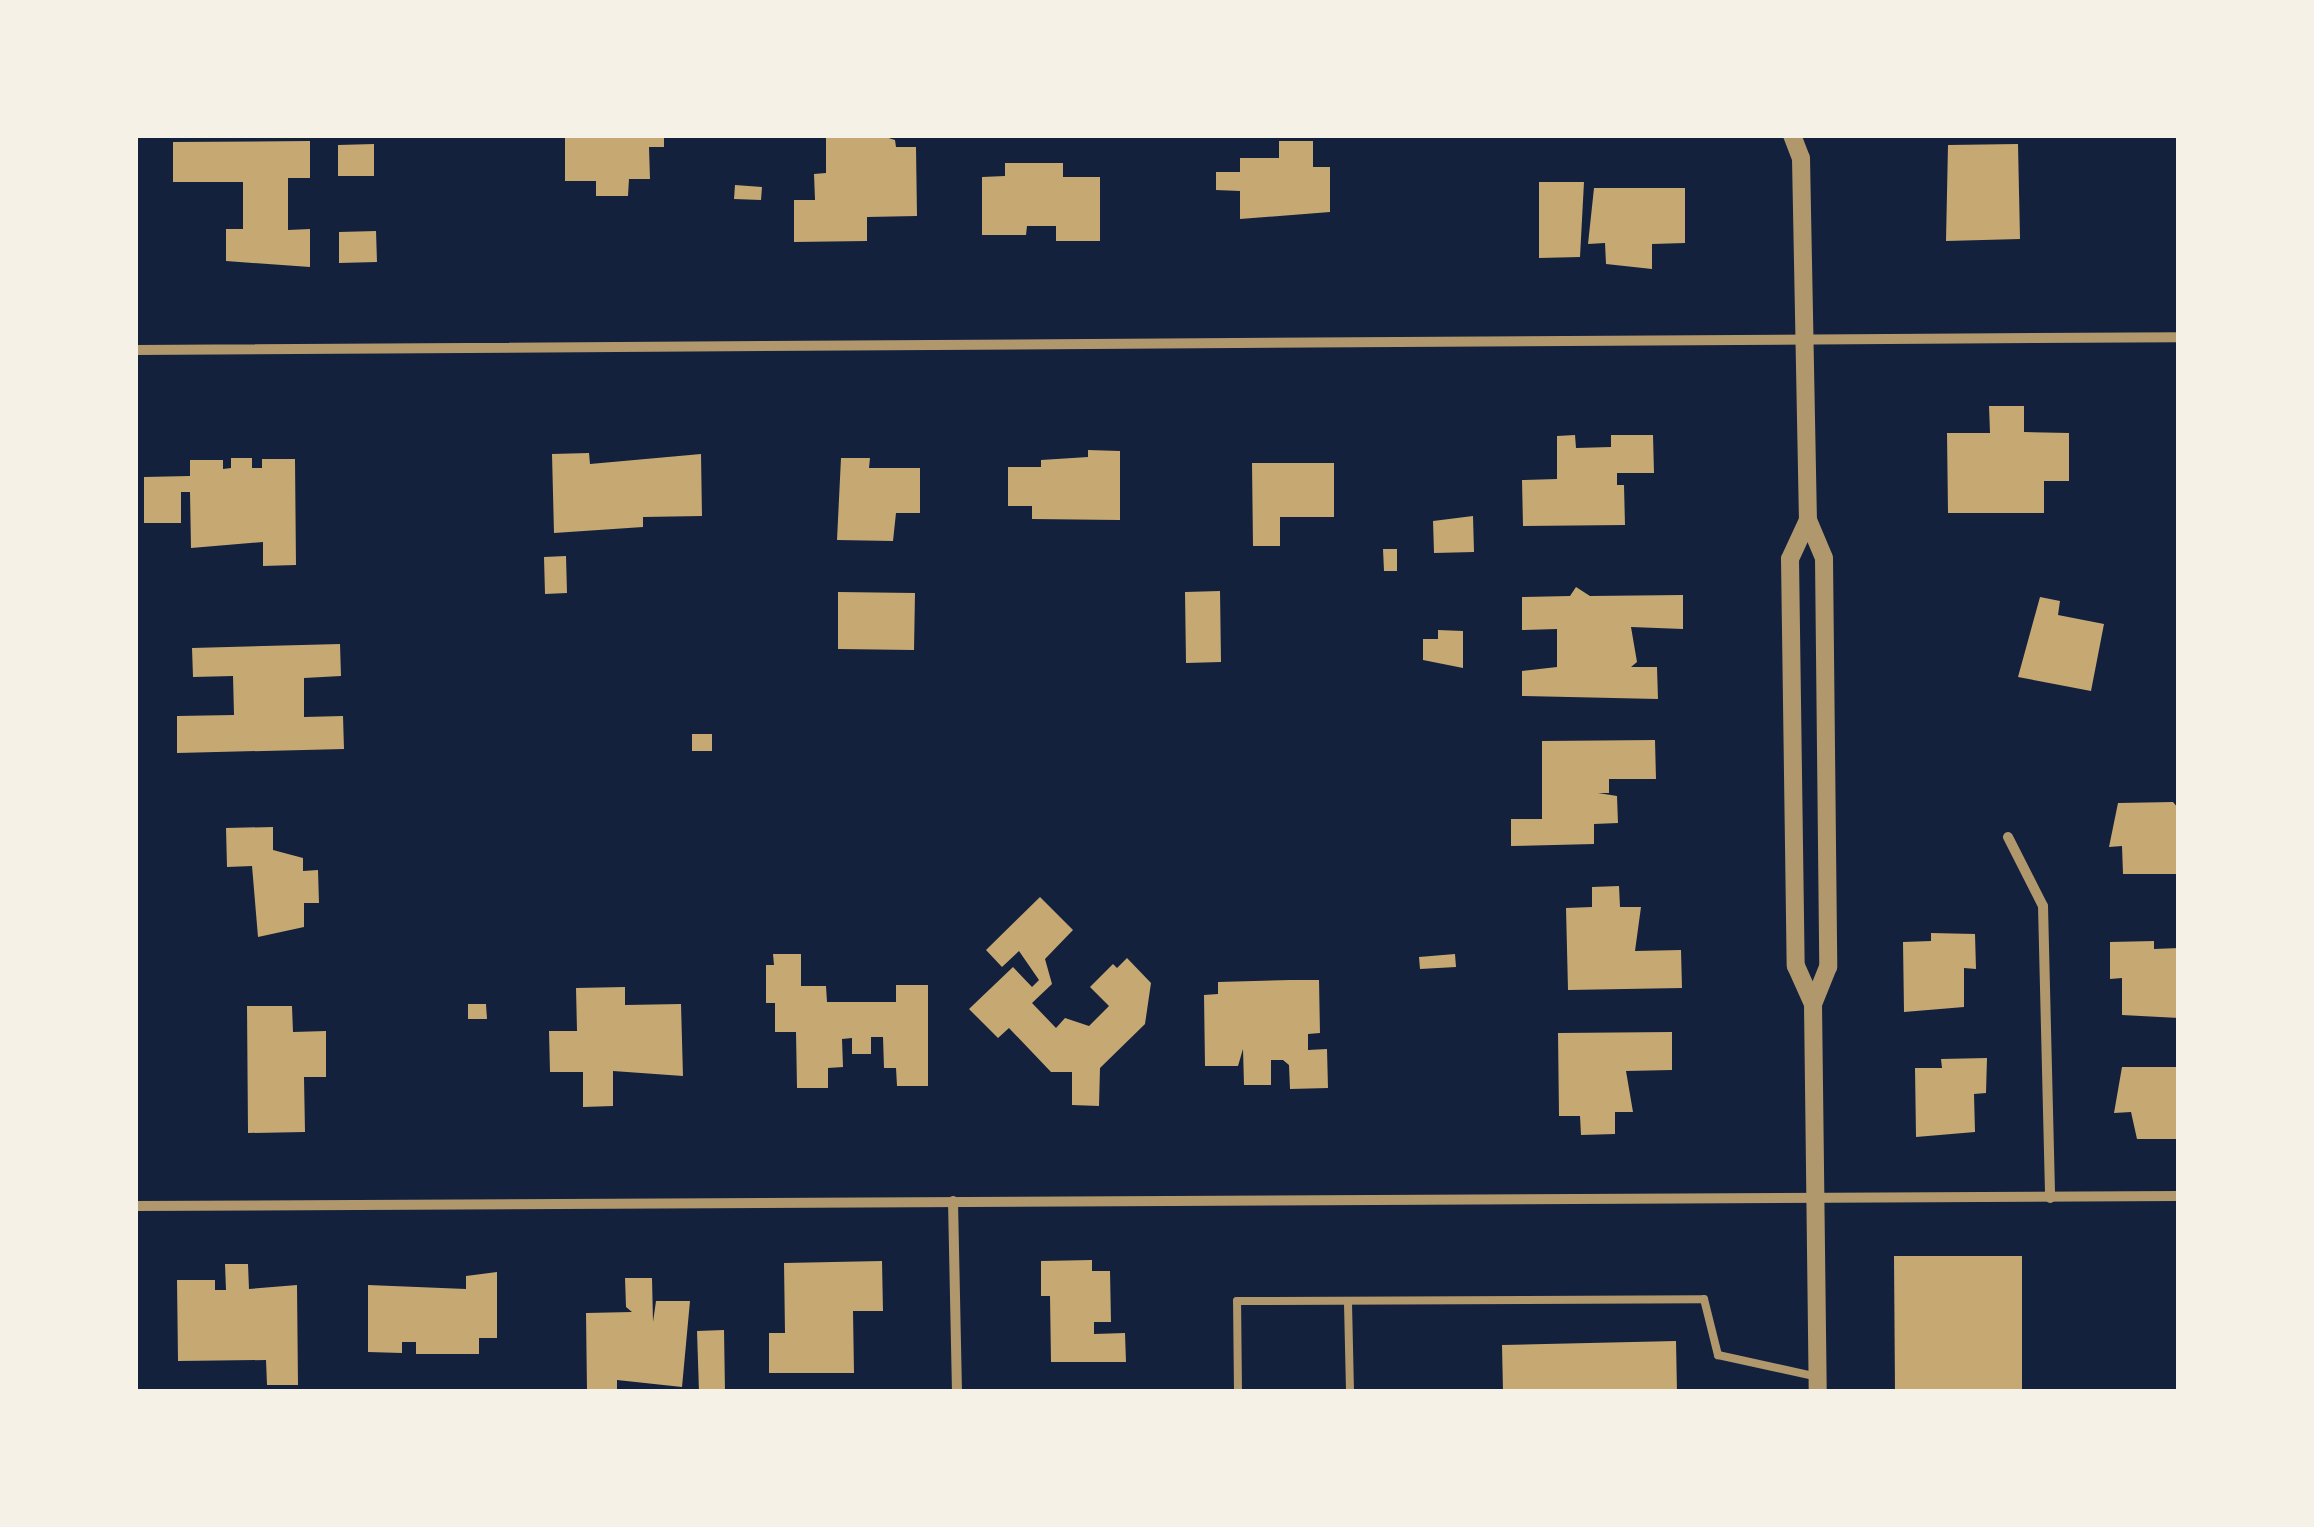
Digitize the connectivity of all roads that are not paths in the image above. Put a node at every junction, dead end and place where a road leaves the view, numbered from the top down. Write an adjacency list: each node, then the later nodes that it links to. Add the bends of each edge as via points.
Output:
1 (1792, 135): 3 (street)
2 (1810, 135): 3 (street)
3 (1801, 158): 5 (street)
4 (2179, 337): 5 (street)
5 (1805, 340): 6 (street); 7 (street)
6 (135, 350)
7 (1808, 520): 9 (street, via 1824,558 1828,967); 9 (street, via 1790,559 1796,966)
8 (2008, 837): 11 (street, via 2043,906)
9 (1813, 1004): 12 (street)
10 (2179, 1196): 11 (street)
11 (2050, 1198): 12 (street)
12 (1816, 1199): 13 (street); 16 (street)
13 (953, 1201): 14 (street); 17 (street)
14 (135, 1206)
15 (1348, 1303): 16 (lane, via 1704,1299 1718,1356); 18 (lane, via 1237,1301); 19 (lane)
16 (1818, 1385)
17 (957, 1392)
18 (1238, 1392)
19 (1350, 1392)

